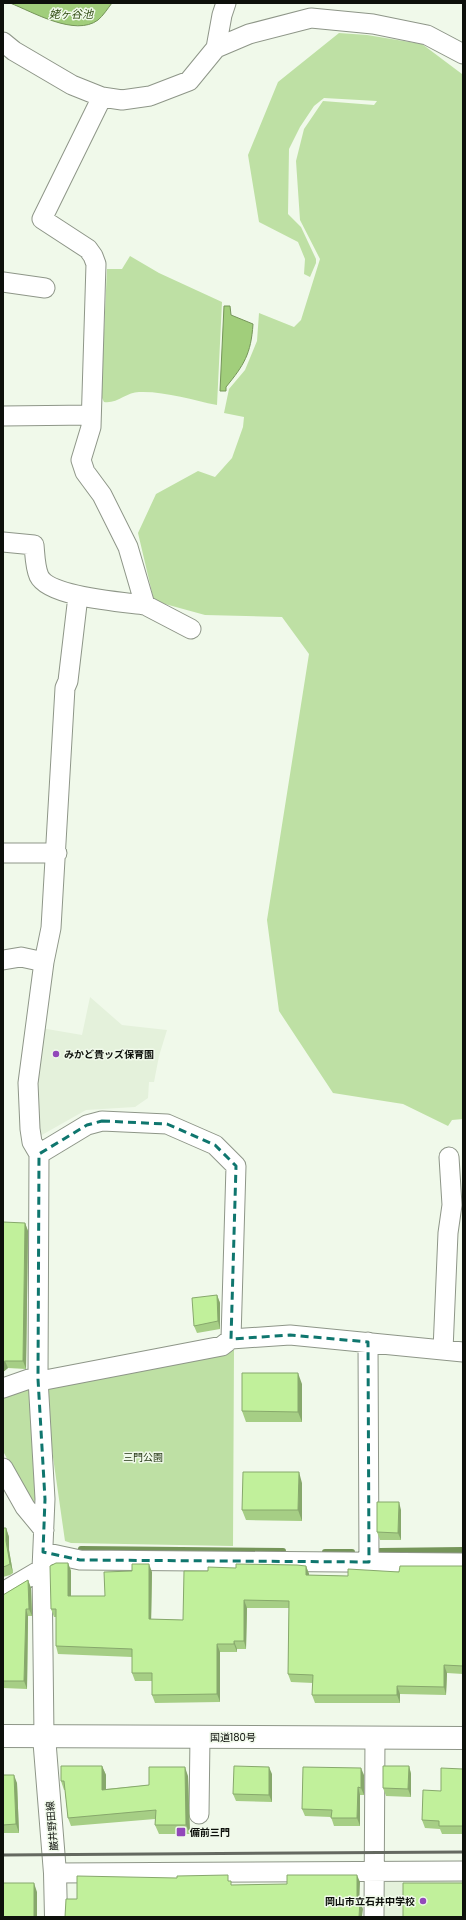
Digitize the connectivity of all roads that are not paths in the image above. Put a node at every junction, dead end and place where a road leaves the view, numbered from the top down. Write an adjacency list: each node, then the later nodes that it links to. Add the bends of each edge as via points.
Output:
1 (226, 3): 3 (street)
2 (3, 42): 5 (street, via 72,85)
3 (216, 48): 4 (street, via 249,34 311,18 373,24 427,35); 5 (street, via 189,81 150,96 122,100)
4 (463, 54)
5 (102, 97): 8 (street, via 42,219 88,249 96,264)
6 (3, 282): 7 (street)
7 (45, 288)
8 (91, 415): 9 (street); 12 (street, via 91,427 81,460 128,547)
9 (3, 416)
10 (3, 542): 11 (street, via 34,545 39,577 54,588)
11 (78, 596): 12 (street); 15 (street, via 65,688)
12 (145, 605): 13 (street)
13 (191, 629)
14 (3, 853): 15 (street)
15 (57, 853): 17 (street, via 51,928)
16 (3, 960): 17 (street, via 21,957)
17 (44, 962): 18 (street, via 28,1083 32,1142)
18 (39, 1154): 20 (street, via 87,1125 102,1121 167,1124 215,1145 236,1166); 24 (street)
19 (448, 1157): 22 (street, via 452,1205 448,1233)
20 (231, 1339): 21 (street, via 290,1335); 24 (street, via 222,1346 45,1380)
21 (368, 1342): 22 (street); 29 (street)
22 (443, 1350): 23 (street)
23 (463, 1352)
24 (38, 1379): 25 (street, via 29,1379); 27 (street, via 45,1499)
25 (3, 1388)
26 (3, 1468): 27 (street, via 25,1508)
27 (44, 1530): 28 (street)
28 (42, 1560): 29 (street); 31 (street); 33 (street)
29 (369, 1562): 30 (street)
30 (463, 1563)
31 (3, 1592)
32 (3, 1736): 33 (main road, 国道180号)
33 (44, 1736): 34 (main road, 国道180号); 39 (main road, 巌井野田線)
34 (200, 1737): 35 (main road, 国道180号); 37 (street)
35 (375, 1737): 36 (main road, 国道180号); 40 (street)
36 (463, 1738)
37 (199, 1814)
38 (463, 1871): 40 (street)
39 (55, 1872): 40 (street); 41 (main road, 巌井野田線)
40 (374, 1872): 42 (street)
41 (56, 1917)
42 (374, 1917)

